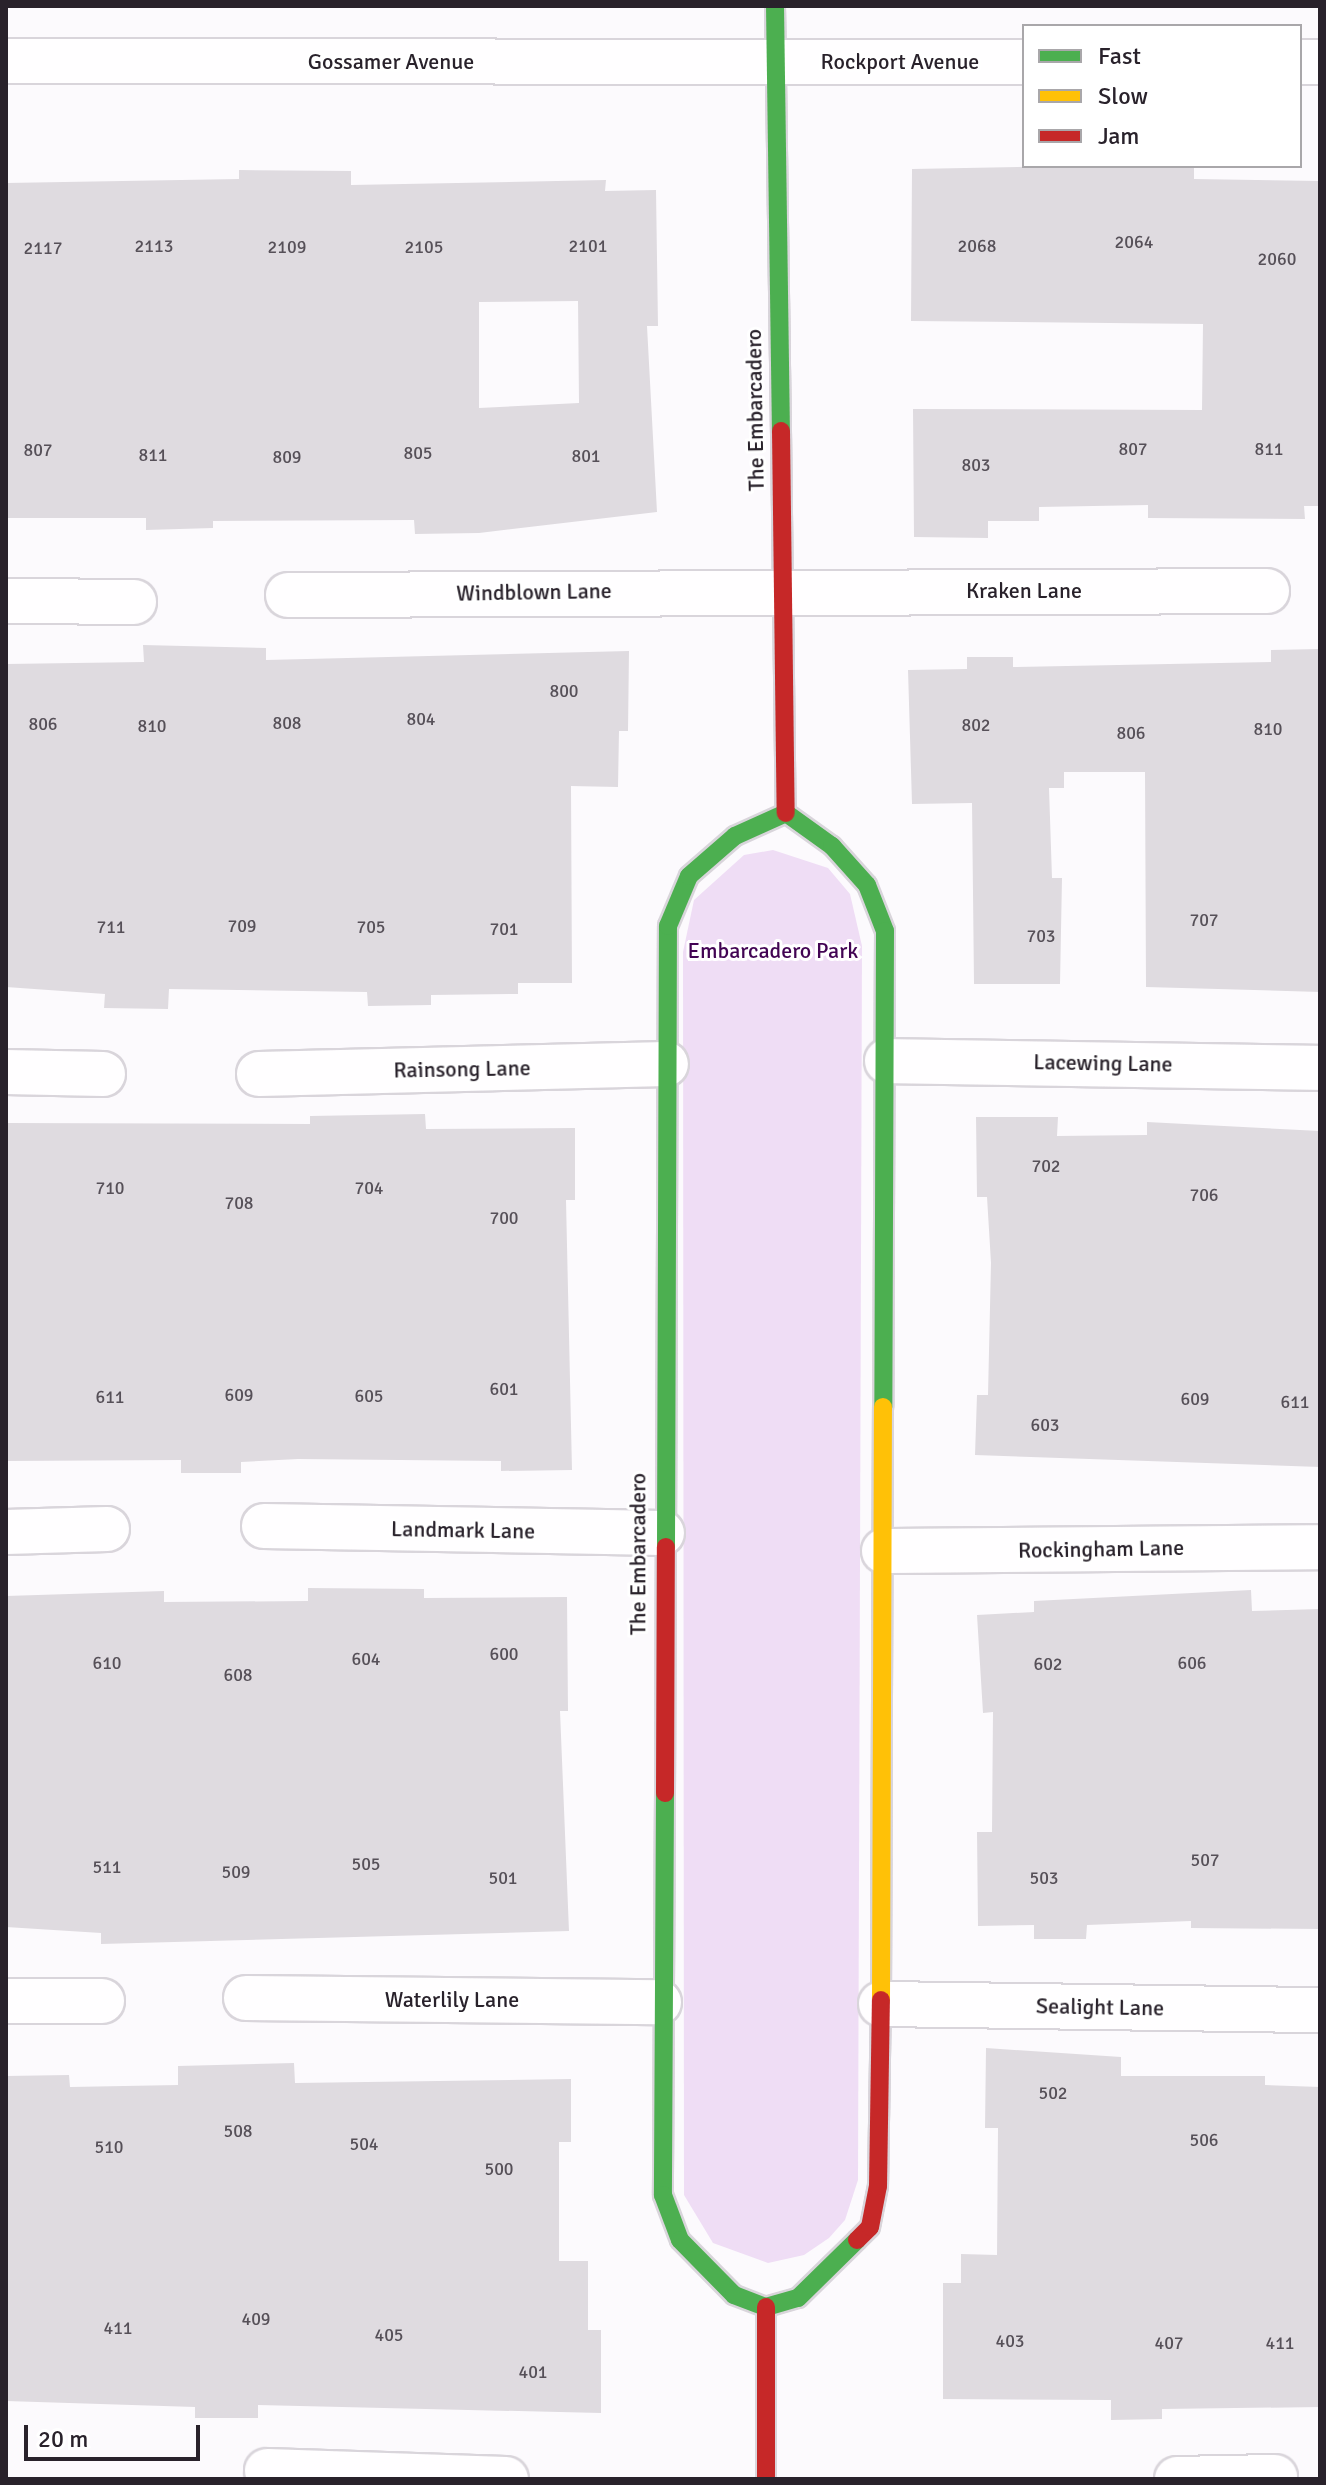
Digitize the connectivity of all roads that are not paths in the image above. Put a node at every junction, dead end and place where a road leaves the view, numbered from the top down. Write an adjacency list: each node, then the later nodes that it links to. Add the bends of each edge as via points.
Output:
1 (775, 6): 3 (street, The Embarcadero)
2 (6, 61): 3 (street, Gossamer Avenue)
3 (776, 62): 4 (street, Rockport Avenue); 5 (street, The Embarcadero)
4 (1022, 62)
5 (781, 590): 6 (street, Kraken Lane); 7 (street, Windblown Lane); 10 (street, The Embarcadero)
6 (1267, 591)
7 (288, 595)
8 (6, 601): 9 (street)
9 (134, 602)
10 (786, 813): 11 (street, via 832,846 879,912); 12 (street, The Embarcadero, via 735,836 689,876 674,900)
11 (887, 1061): 13 (street, Lacewing Lane); 22 (street)
12 (666, 1064): 16 (street, Rainsong Lane); 20 (street, The Embarcadero)
13 (1320, 1068)
14 (6, 1072): 15 (street)
15 (103, 1074)
16 (259, 1074)
17 (264, 1526): 20 (street, Landmark Lane)
18 (107, 1529): 19 (street)
19 (6, 1532)
20 (662, 1533): 26 (street, The Embarcadero)
21 (1318, 1547): 22 (street, Rockingham Lane)
22 (884, 1551): 27 (street)
23 (246, 1998): 26 (street, Waterlily Lane)
24 (6, 2001): 25 (street)
25 (102, 2001)
26 (659, 2002): 29 (street, The Embarcadero, via 663,2195 680,2240 705,2269 734,2295)
27 (881, 2004): 28 (street, Sealight Lane); 29 (street, via 878,2186 870,2227 798,2298)
28 (1320, 2010)
29 (766, 2307): 33 (street)
30 (267, 2471): 32 (street)
31 (1275, 2477): 34 (street)
32 (506, 2479)
33 (766, 2479)
34 (1177, 2479)

